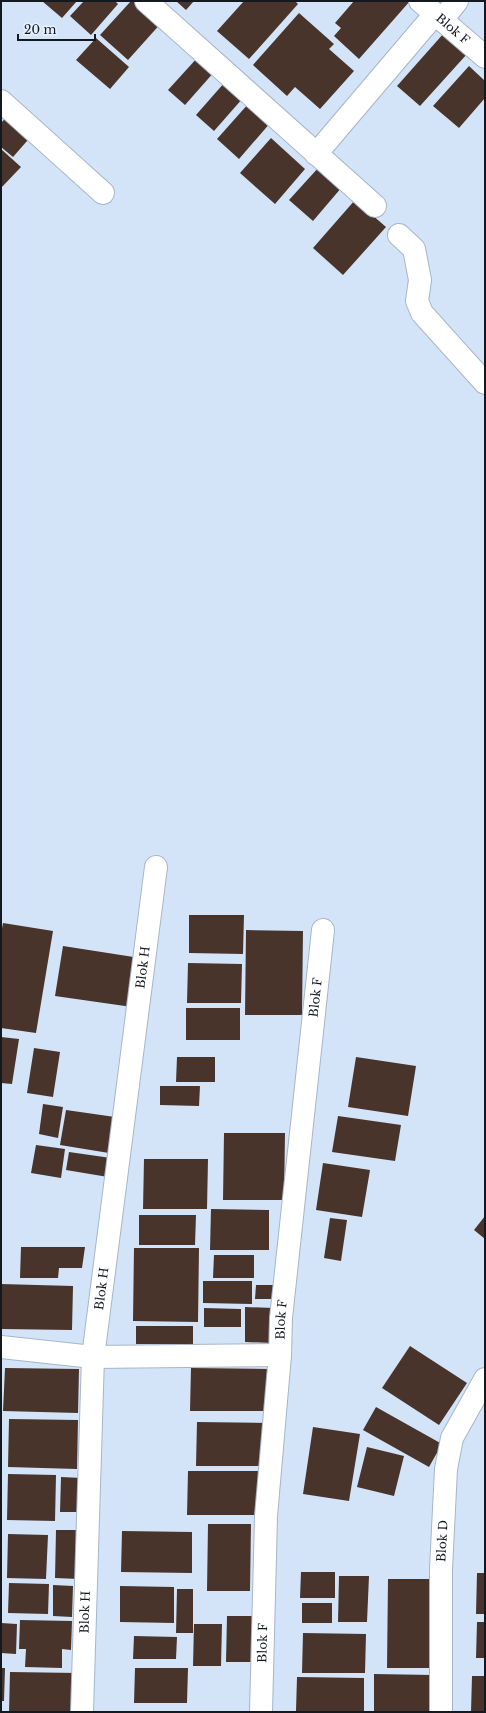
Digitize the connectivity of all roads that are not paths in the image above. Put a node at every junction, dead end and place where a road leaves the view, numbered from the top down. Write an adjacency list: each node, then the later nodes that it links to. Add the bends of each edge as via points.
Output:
1 (146, 1): 6 (street)
2 (457, 1): 3 (street)
3 (432, 12): 4 (street, Blok F); 6 (street)
4 (485, 57)
5 (1, 101): 7 (street)
6 (316, 154): 8 (street)
7 (103, 193)
8 (375, 206)
9 (399, 235): 10 (street, via 414,249 420,280 417,301 422,313)
10 (485, 383)
11 (156, 867): 15 (street, Blok H)
12 (323, 930): 14 (street, Blok F, via 281,1318)
13 (1, 1346): 15 (street)
14 (280, 1355): 15 (street); 18 (street, Blok F, via 266,1516)
15 (93, 1357): 17 (street, Blok H)
16 (485, 1379): 19 (street, Blok D, via 452,1438 446,1469 441,1569)
17 (82, 1712)
18 (261, 1712)
19 (441, 1712)

